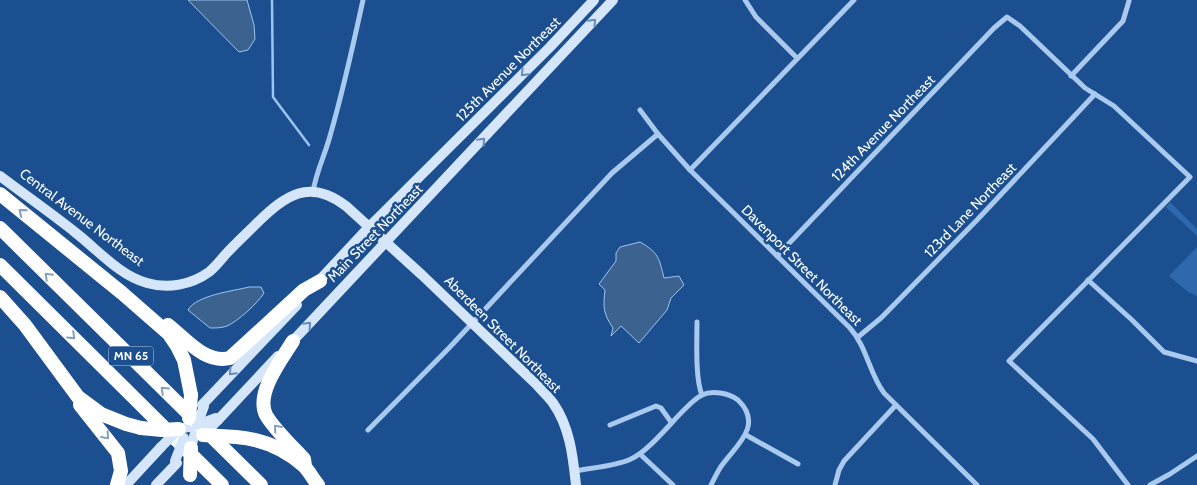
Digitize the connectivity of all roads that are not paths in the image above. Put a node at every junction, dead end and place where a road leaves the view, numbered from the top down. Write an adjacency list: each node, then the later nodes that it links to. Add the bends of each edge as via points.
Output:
1 (363, 0): 15 (street, via 341,98)
2 (594, 0): 12 (main road, 125th Avenue Northeast, one-way to 12)
3 (614, 0): 19 (main road, Main Street Northeast, one-way to 3)
4 (745, 0): 7 (street, via 756,17)
5 (854, 0): 7 (street)
6 (1128, 1): 8 (street, via 1124,21)
7 (797, 58): 13 (street)
8 (1071, 76): 9 (street); 20 (street, 124th Avenue Northeast, via 1007,17)
9 (1095, 94): 23 (street, via 1114,106 1190,177); 28 (street, 123rd Lane Northeast, via 881,318)
10 (640, 110): 11 (street, Davenport Street Northeast)
11 (658, 134): 13 (street, Davenport Street Northeast); 26 (street, via 612,173)
12 (462, 135): 17 (main road, Main Street Northeast)
13 (690, 170): 20 (street, Davenport Street Northeast)
14 (0, 176): 15 (main road, Central Avenue Northeast, via 122,271 135,279 162,286 188,283 208,272 279,203 294,194)
15 (313, 192): 17 (main road, via 324,193 340,202)
16 (0, 194): 24 (highway, one-way to 16)
17 (369, 227): 19 (main road, Aberdeen Street Northeast); 22 (main road, Main Street Northeast)
18 (0, 228): 49 (highway, MN 65, one-way to 18)
19 (386, 242): 26 (main road, Aberdeen Street Northeast); 29 (main road, Main Street Northeast, one-way to 19)
20 (777, 256): 28 (street, Davenport Street Northeast)
21 (0, 265): 48 (highway, MN 65, one-way to 48)
22 (320, 280): 24 (highway, via 304,290 236,354 222,360 201,352 161,319); 37 (main road, Main Street Northeast, one-way to 37, bridge, via 204,404)
23 (1088, 280): 30 (street, via 1164,352); 56 (street, via 1009,361 1094,439)
24 (122, 293): 37 (highway, bridge, via 158,323 177,346 191,395)
25 (0, 297): 32 (highway, via 12,308)
26 (473, 322): 36 (street); 43 (main road, Aberdeen Street Northeast, via 554,403 566,428)
27 (697, 322): 31 (street)
28 (858, 337): 33 (street, Davenport Street Northeast, via 876,383)
29 (293, 341): 37 (main road, Main Street Northeast, bridge, via 218,418); 42 (highway, one-way to 29, via 304,459 266,414 263,403 270,379)
30 (1197, 361)
31 (702, 395): 34 (street); 38 (street, via 718,393 735,398 744,406 749,423)
32 (78, 397): 37 (highway, bridge, via 101,414 126,424); 45 (highway, one-way to 45, via 81,408 118,453 121,472)
33 (896, 405): 54 (street, via 844,461); 55 (street, Davenport Street Northeast)
34 (671, 422): 35 (street, via 656,406); 39 (street)
35 (610, 425)
36 (368, 430)
37 (191, 432): 42 (highway, bridge, via 262,442); 44 (highway, bridge); 46 (main road, Main Street Northeast, bridge, via 161,450); 47 (main road, Main Street Northeast, via 176,463)
38 (746, 435): 41 (street); 53 (street)
39 (640, 454): 43 (street, via 631,459); 52 (street)
40 (1197, 456): 57 (street)
41 (798, 464)
42 (305, 466): 50 (highway)
43 (575, 471): 51 (main road, Aberdeen Street Northeast)
44 (191, 480)
45 (117, 485)
46 (126, 485)
47 (156, 485)
48 (222, 485)
49 (261, 485)
50 (318, 485)
51 (576, 485)
52 (673, 485)
53 (711, 485)
54 (835, 485)
55 (977, 485)
56 (1128, 485)
57 (1150, 485)

